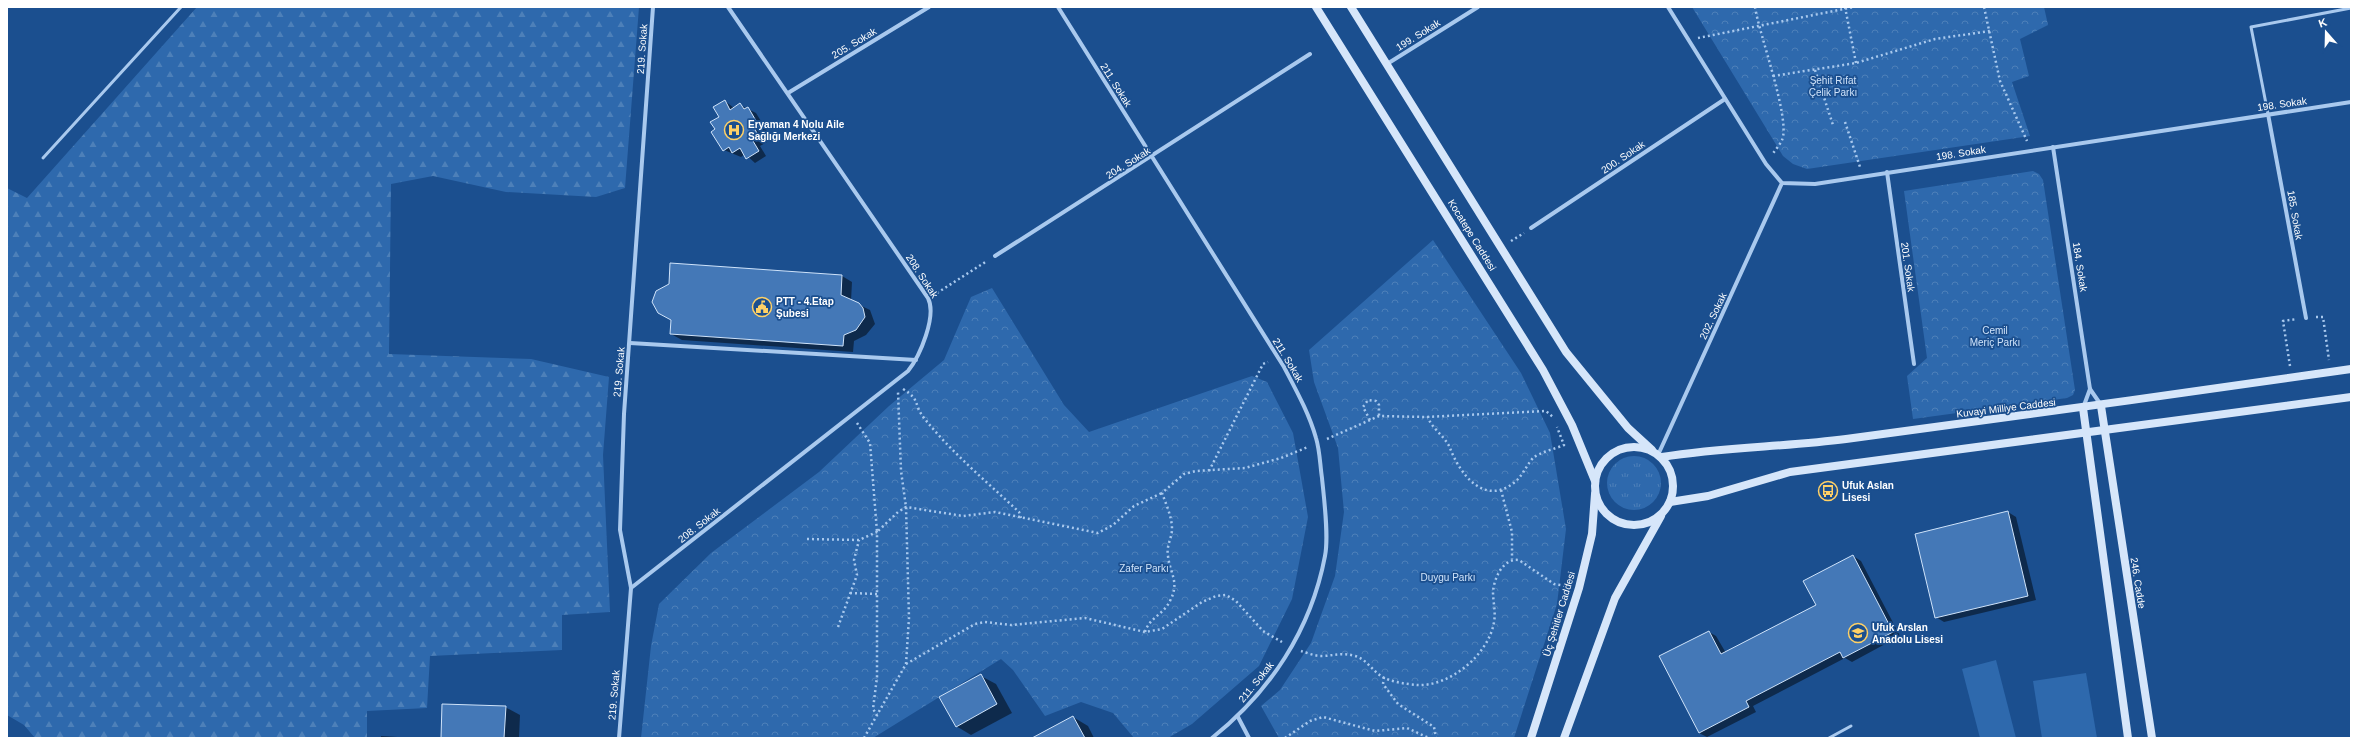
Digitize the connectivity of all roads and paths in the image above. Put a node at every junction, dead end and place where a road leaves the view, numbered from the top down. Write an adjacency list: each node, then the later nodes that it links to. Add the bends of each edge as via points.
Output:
1 (181, 7): 32 (lane)
2 (653, 7): 42 (street, 219. Sokak)
3 (728, 7): 23 (street, 208. Sokak)
4 (929, 7): 23 (street, 205. Sokak)
5 (1058, 7): 31 (street, 211. Sokak)
6 (1316, 7): 62 (main road, Kocatepe Caddesi, via 1543,370 1572,425)
7 (1351, 7): 20 (main road, Kocatepe Caddesi)
8 (1478, 7): 20 (street, 199. Sokak)
9 (1668, 7): 17 (street)
10 (1755, 7): 15 (path)
11 (1854, 7): 13 (path)
12 (1984, 7): 16 (path)
13 (1845, 8): 15 (path); 19 (path)
14 (2351, 8): 26 (lane, via 2252,27)
15 (1758, 25): 17 (path); 22 (path)
16 (1990, 31): 19 (path, via 1935,40); 30 (path, via 2000,81)
17 (1688, 40): 24 (street)
18 (1310, 54): 31 (street, 204. Sokak)
19 (1856, 63): 21 (path)
20 (1386, 64): 38 (main road, Kocatepe Caddesi)
21 (1815, 70): 22 (path); 28 (path)
22 (1773, 76): 33 (path, via 1782,108 1783,139)
23 (788, 93): 40 (street, 208. Sokak)
24 (1725, 99): 33 (street); 37 (street, 200. Sokak)
25 (2351, 102): 26 (street, 198. Sokak)
26 (2268, 114): 29 (street, 198. Sokak); 41 (street, 185. Sokak)
27 (1845, 122): 35 (path)
28 (1833, 125)
29 (2053, 147): 30 (street, 198. Sokak); 49 (street, 184. Sokak)
30 (2032, 150): 34 (street, 198. Sokak)
31 (1152, 157): 39 (street, 204. Sokak); 43 (street, 211. Sokak)
32 (43, 158)
33 (1766, 164): 36 (street)
34 (1887, 172): 35 (street, 198. Sokak); 45 (street, 201. Sokak)
35 (1864, 176): 36 (street, 198. Sokak, via 1815,184)
36 (1782, 183): 60 (street, 202. Sokak)
37 (1531, 228): 38 (path)
38 (1501, 248): 60 (main road, Kocatepe Caddesi, via 1566,352 1623,422)
39 (995, 256): 40 (path)
40 (928, 298): 44 (street, 208. Sokak, via 932,312)
41 (2306, 318): 47 (path, via 2323,317); 48 (path, via 2283,321)
42 (630, 343): 44 (street); 74 (street, 219. Sokak, via 624,414 620,530)
43 (1278, 357): 59 (street, 211. Sokak, via 1301,398); 61 (path, via 1263,364)
44 (916, 360): 53 (street, 208. Sokak, via 897,380)
45 (1914, 364)
46 (2351, 369): 47 (main road, Kuvayi Milliye Caddesi)
47 (2331, 372): 48 (main road, Kuvayi Milliye Caddesi)
48 (2291, 378): 51 (main road, Kuvayi Milliye Caddesi)
49 (2090, 389): 51 (street, 184. Sokak); 52 (street, 184. Sokak)
50 (2351, 397): 57 (main road)
51 (2101, 406): 52 (main road, Kuvayi Milliye Caddesi); 57 (main road, 246. Cadde)
52 (2083, 408): 58 (main road); 60 (main road, Kuvayi Milliye Caddesi, via 1803,444)
53 (853, 415): 70 (path, via 870,444); 74 (street, 208. Sokak)
54 (1379, 416): 55 (path); 56 (path); 56 (path, via 1379,405 1376,401 1368,400 1362,407)
55 (1428, 416): 63 (path, via 1429,422 1444,436 1464,476 1481,488); 63 (path, via 1546,412 1554,418 1564,446 1533,458 1513,484)
56 (1370, 420): 59 (path)
57 (2105, 432): 58 (main road); 97 (main road, 246. Cadde)
58 (2087, 434): 66 (main road, via 1790,472 1708,496); 96 (main road)
59 (1317, 443): 61 (path, via 1282,458 1245,468); 80 (street, 211. Sokak, via 1324,498 1325,555 1312,603)
60 (1657, 454): 62 (main road, via 1633,447 1615,451 1598,469); 66 (main road, via 1669,467 1673,478 1674,490)
61 (1210, 471): 64 (path, via 1184,474)
62 (1595, 482): 65 (main road)
63 (1501, 490): 73 (path, via 1512,532)
64 (1162, 493): 69 (path, via 1134,506 1113,525 1098,533); 79 (path, via 1171,520 1172,530 1167,544 1175,585 1170,602 1147,624)
65 (1595, 494): 68 (main road, via 1600,506 1618,522 1642,525); 75 (main road, Üç Şehitler Caddesi, via 1592,534)
66 (1670, 502): 68 (main road)
67 (906, 507): 69 (path, via 963,516 995,512); 69 (path, via 898,386 913,395 923,417 962,459 1019,512); 70 (path); 81 (path, via 909,618)
68 (1664, 512): 94 (main road, via 1615,598)
69 (1021, 518)
70 (877, 532): 72 (path); 77 (path)
71 (807, 539): 72 (path)
72 (858, 540): 76 (path, via 854,560 857,575)
73 (1512, 559): 75 (path, via 1528,564 1554,584); 82 (path, via 1506,563 1497,577 1493,592 1494,623 1489,638 1464,669 1430,684 1418,685)
74 (631, 588): 86 (street, 219. Sokak)
75 (1579, 588): 93 (main road, Üç Şehitler Caddesi)
76 (850, 593): 77 (path); 78 (path)
77 (877, 594): 83 (path, via 877,677 873,709)
78 (838, 627)
79 (1145, 632): 80 (path, via 1162,629 1202,602 1226,595 1236,601 1263,631); 81 (path, via 1085,618 1010,625 985,622 975,624)
80 (1292, 648): 82 (path, via 1321,656 1340,653 1356,656); 84 (street, 211. Sokak)
81 (906, 664): 83 (path)
82 (1384, 677): 92 (path, via 1382,684 1398,704 1434,727)
83 (877, 714): 87 (path)
84 (1238, 717): 88 (street, 211. Sokak); 89 (street)
85 (1851, 726): 95 (lane)
86 (619, 738)
87 (864, 738)
88 (1212, 738)
89 (1249, 738)
90 (1285, 738): 91 (path, via 1310,721 1323,717 1375,731 1407,728)
91 (1429, 738)
92 (1436, 738)
93 (1531, 738)
94 (1564, 738)
95 (1829, 738)
96 (2128, 738)
97 (2152, 738)

